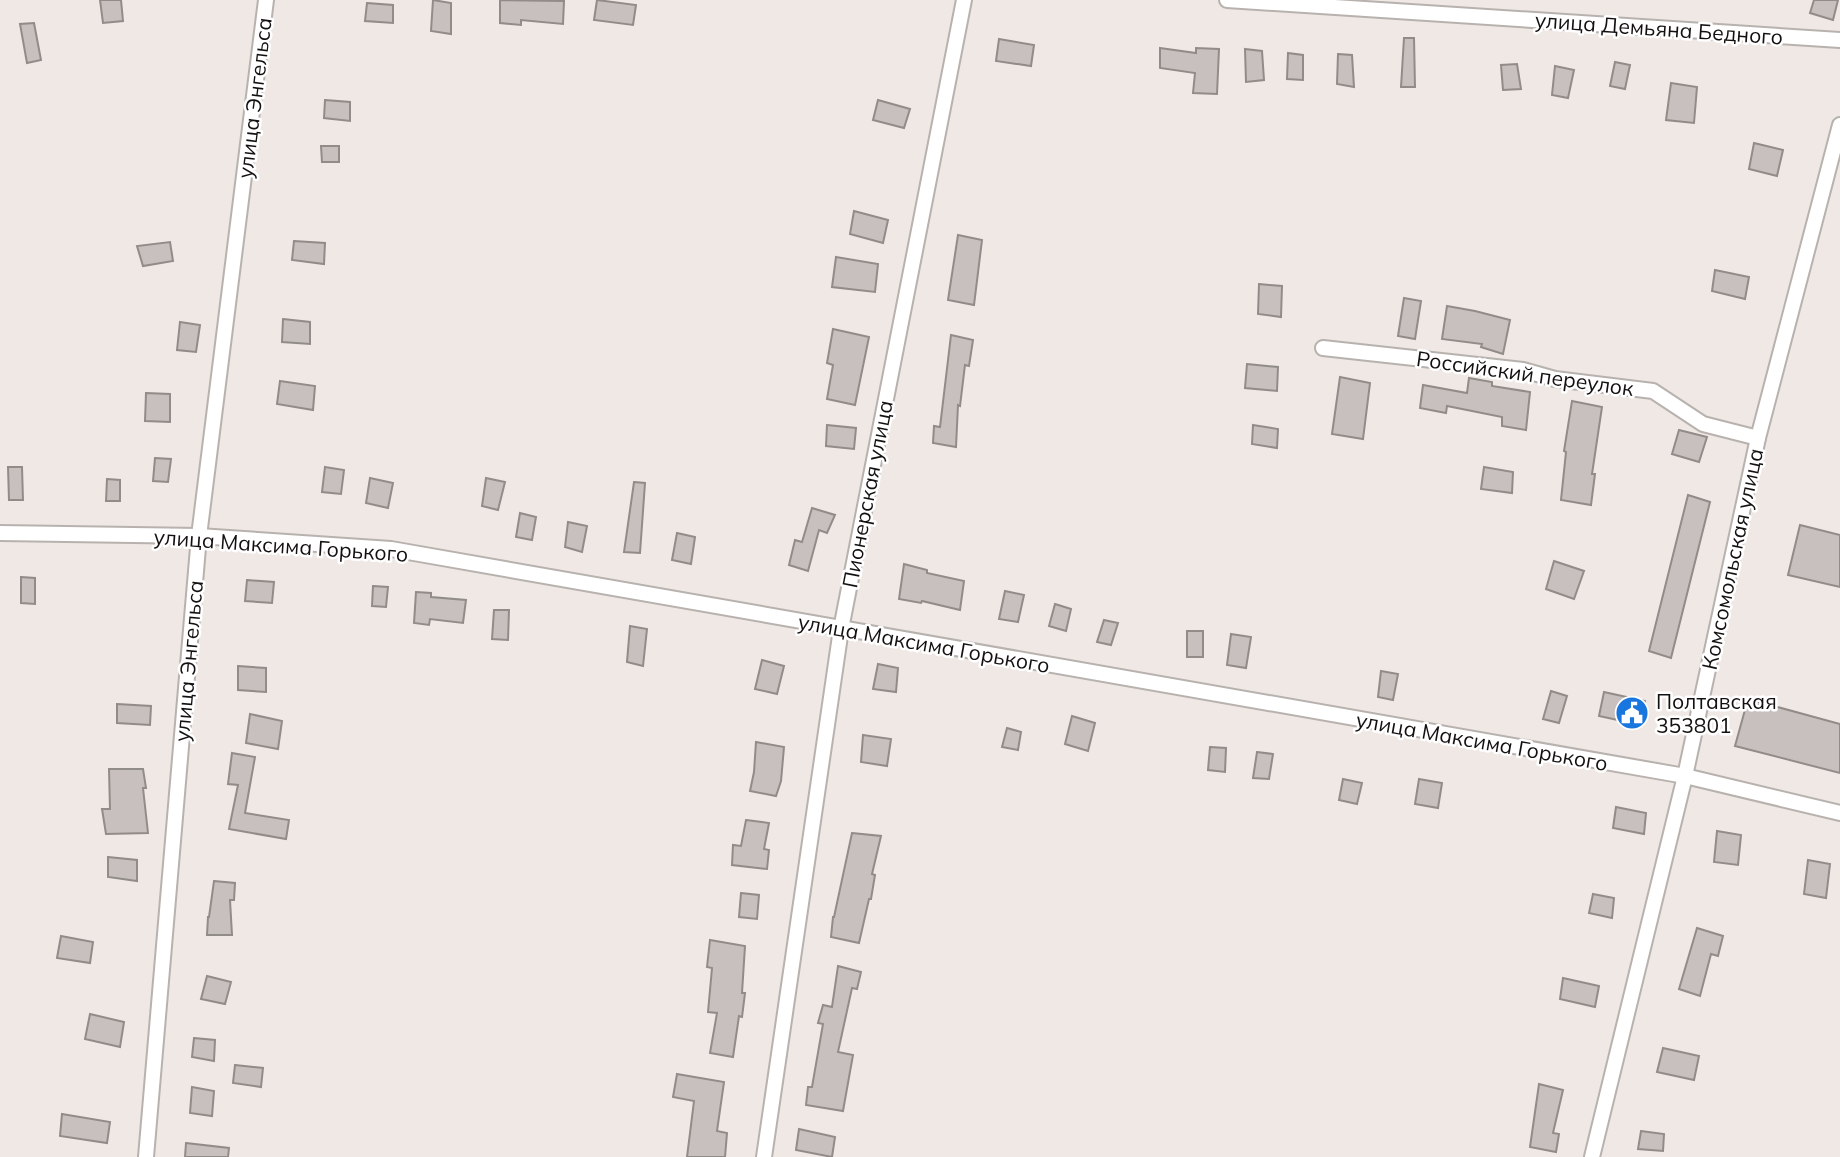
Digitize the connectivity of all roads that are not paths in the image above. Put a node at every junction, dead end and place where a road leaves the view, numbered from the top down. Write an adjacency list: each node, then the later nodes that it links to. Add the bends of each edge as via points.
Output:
1 (266, 0): 9 (street, улица Энгельса)
2 (964, 0): 10 (street, Пионерская улица)
3 (1227, 0): 4 (street, улица Демьяна Бедного)
4 (1840, 40)
5 (1840, 125): 7 (street, Комсомольская улица)
6 (1323, 348): 7 (street, Российский переулок, via 1523,370 1555,379 1653,391 1703,424)
7 (1758, 438): 11 (street, Комсомольская улица)
8 (0, 533): 9 (street, улица Максима Горького)
9 (199, 536): 10 (street, улица Максима Горького, via 391,550); 13 (street, улица Энгельса)
10 (841, 629): 11 (street, улица Максима Горького); 14 (street, Пионерская улица)
11 (1685, 776): 12 (street, улица Максима Горького); 15 (street, Комсомольская улица)
12 (1840, 813)
13 (146, 1157)
14 (764, 1157)
15 (1592, 1157)

